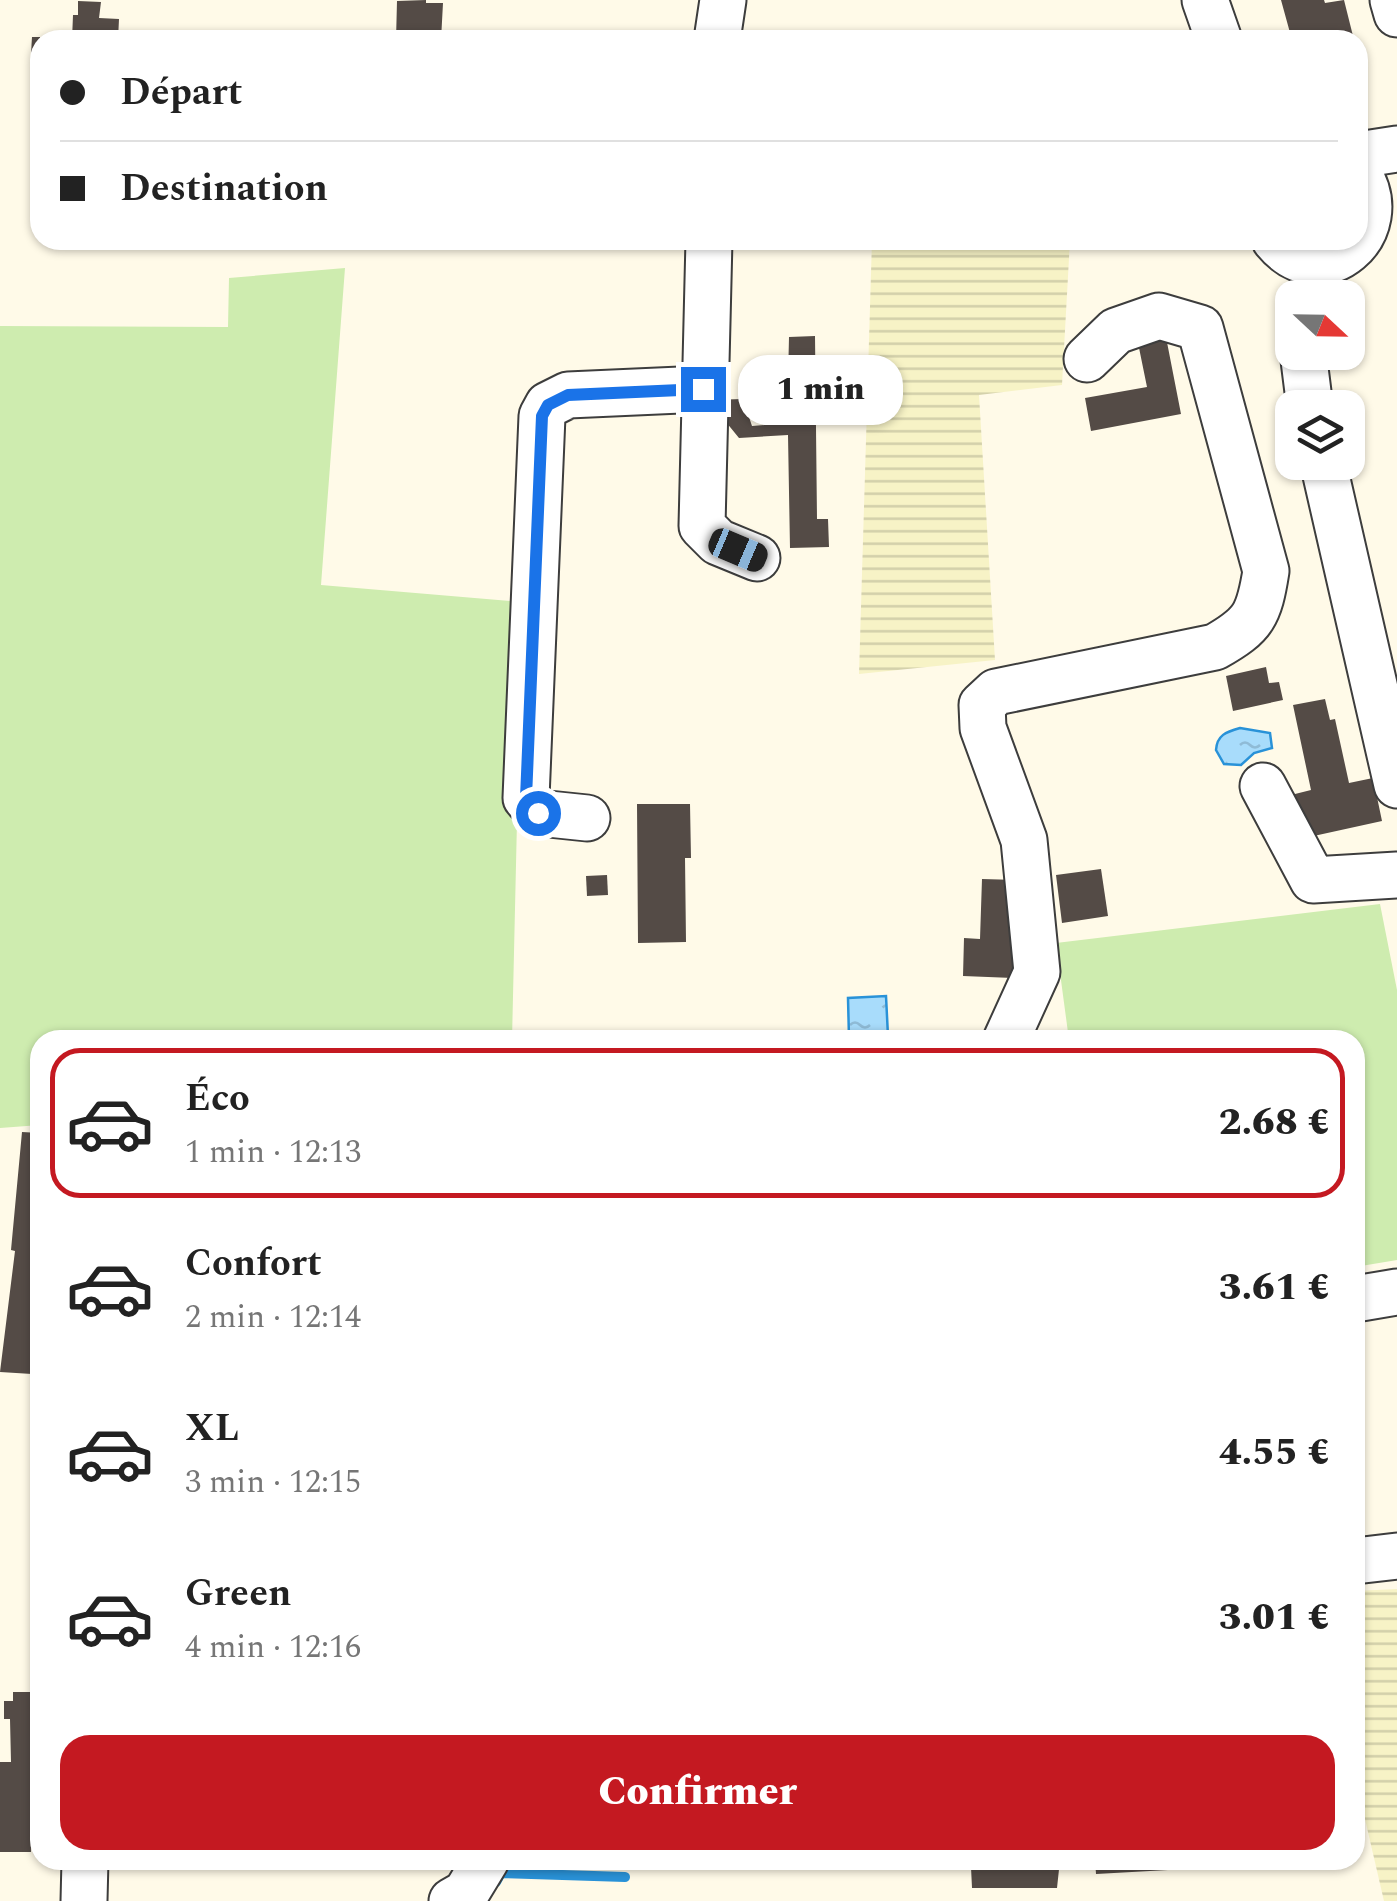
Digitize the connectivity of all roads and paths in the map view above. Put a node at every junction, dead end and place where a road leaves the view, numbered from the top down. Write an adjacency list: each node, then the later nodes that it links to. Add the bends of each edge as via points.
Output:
1 (724, 0): 5 (street)
2 (1206, 0): 6 (street)
3 (1392, 0): 4 (street)
4 (1397, 14)
5 (719, 30)
6 (1216, 30)
7 (1397, 149): 8 (street)
8 (1368, 154)
9 (1375, 184): 10 (street)
10 (1368, 227)
11 (708, 250): 18 (street)
12 (1282, 250): 15 (street)
13 (1286, 250): 14 (street, via 1319,262)
14 (1350, 251): 16 (street)
15 (1289, 280)
16 (1333, 280)
17 (1087, 359): 26 (street, via 1116,331 1159,316 1200,328 1266,572 1260,606 1240,632 1215,647 996,692 982,704 983,728 1024,840 1037,972)
18 (703, 389): 20 (street, via 702,526 718,542); 24 (street, via 568,395 542,416 526,798 538,813)
19 (1329, 480): 21 (street)
20 (757, 558)
21 (1382, 645): 22 (street)
22 (1397, 785)
23 (1263, 786): 25 (street, via 1313,880)
24 (587, 818)
25 (1397, 875)
26 (1011, 1030)
27 (1397, 1292): 28 (street)
28 (1365, 1298)
29 (1397, 1556): 30 (street)
30 (1365, 1559)
31 (85, 1870): 33 (street)
32 (480, 1870): 34 (street)
33 (84, 1901)
34 (452, 1901)

